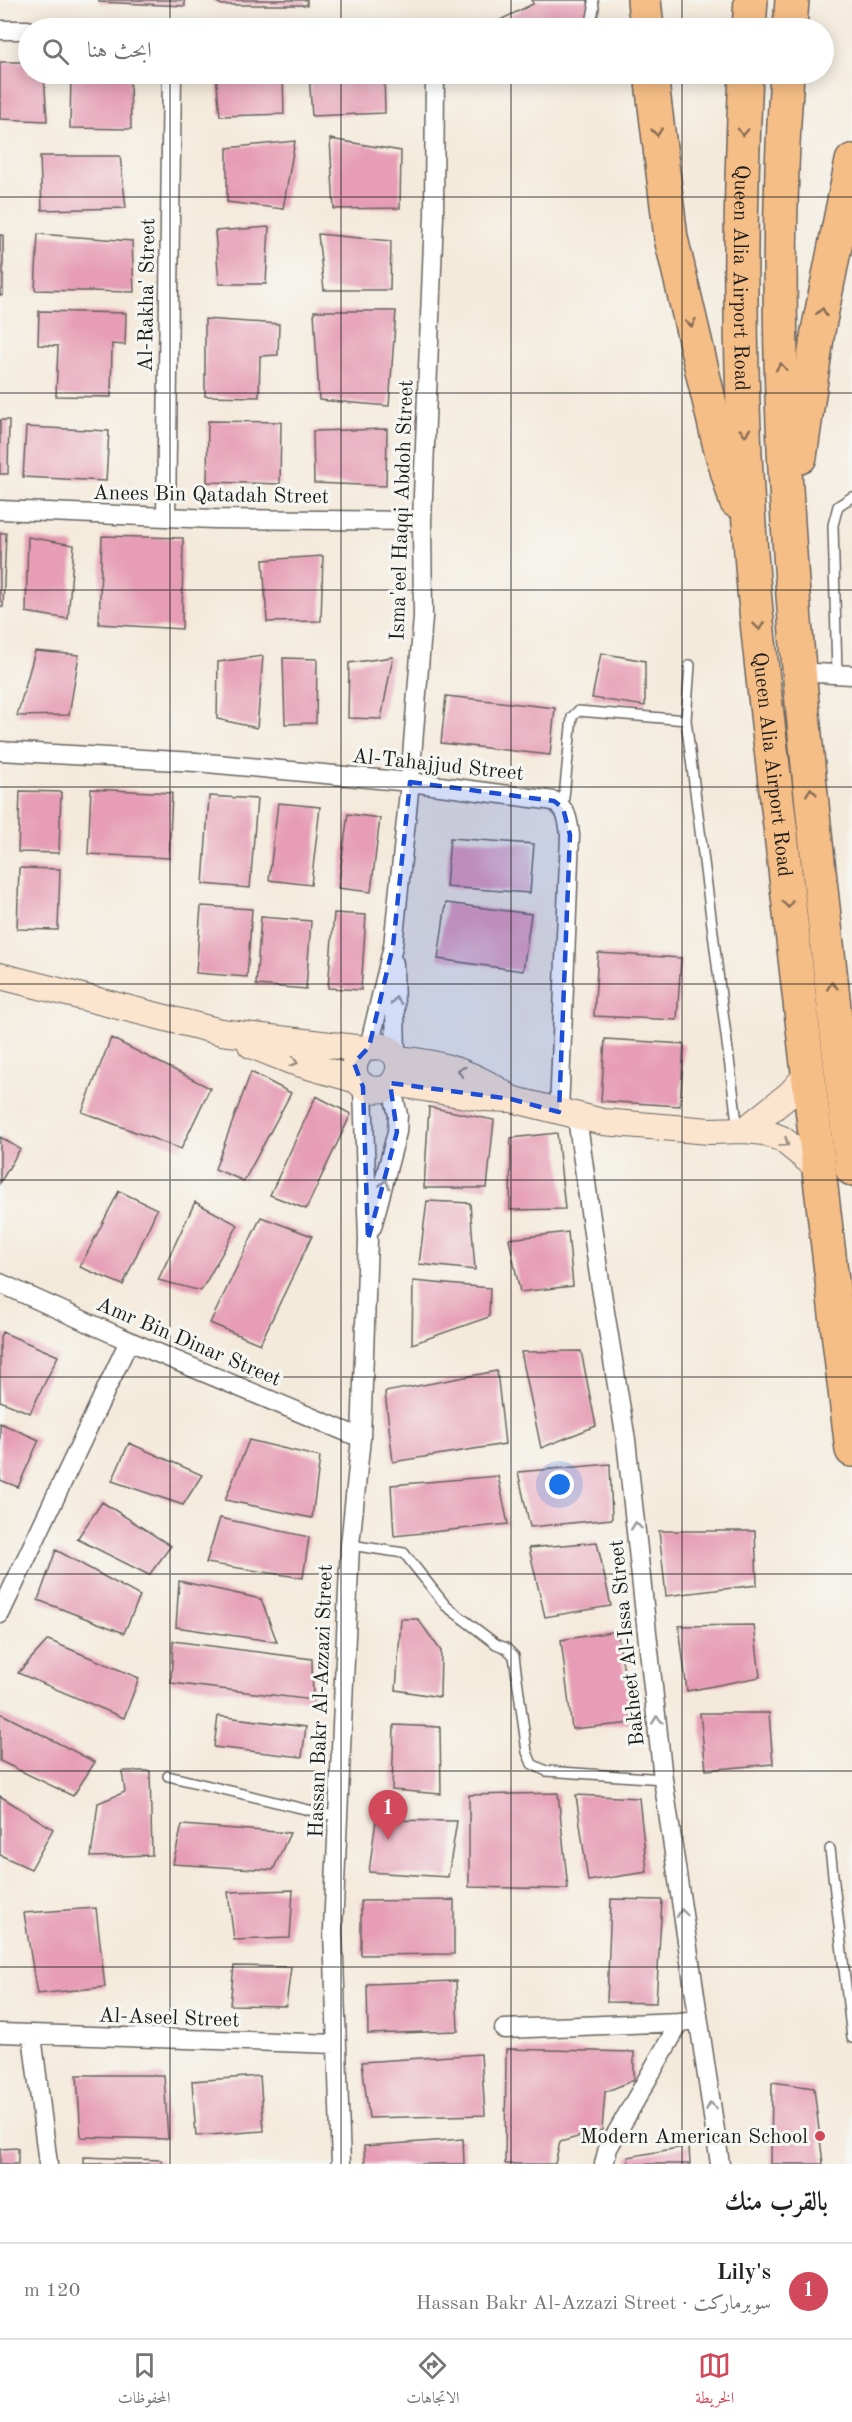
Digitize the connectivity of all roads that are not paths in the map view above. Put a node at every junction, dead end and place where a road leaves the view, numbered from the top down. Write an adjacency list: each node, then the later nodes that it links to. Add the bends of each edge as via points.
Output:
1 (593, 0): 5 (lane)
2 (644, 0): 6 (highway)
3 (751, 0): 7 (highway)
4 (792, 0): 8 (highway)
5 (592, 18)
6 (646, 18)
7 (750, 18)
8 (791, 18)
9 (0, 30): 10 (street)
10 (18, 30)
11 (172, 84): 19 (street, Al-Rakha' Street)
12 (435, 84): 20 (street, Isma'eel Haqqi Abdoh Street)
13 (652, 84): 22 (highway, one-way to 22, via 671,238 720,447)
14 (746, 84): 22 (highway, Queen Alia Airport Road, one-way to 22, via 741,275)
15 (786, 84): 21 (highway, Queen Alia Airport Road, one-way to 15, via 780,338)
16 (852, 161): 21 (highway, one-way to 16, via 818,331)
17 (852, 497): 25 (lane, via 838,506 833,525)
18 (0, 510): 19 (street, Anees Bin Qatadah Street)
19 (166, 517): 20 (street, Anees Bin Qatadah Street)
20 (422, 521): 28 (street, Isma'eel Haqqi Abdoh Street, via 423,617)
21 (789, 536): 24 (highway, Queen Alia Airport Road)
22 (751, 553): 35 (highway, Queen Alia Airport Road, one-way to 35)
23 (690, 665): 26 (lane)
24 (798, 672): 25 (street); 40 (highway, Queen Alia Airport Road, one-way to 24)
25 (845, 674)
26 (686, 720): 29 (lane, via 578,711 572,717); 38 (lane)
27 (0, 752): 28 (street, Al-Tahajjud Street, via 196,762)
28 (410, 782): 29 (street, Al-Tahajjud Street, via 544,799); 30 (street, Isma'eel Haqqi Abdoh Street)
29 (563, 808): 37 (street, via 570,835)
30 (393, 946): 33 (street, Isma'eel Haqqi Abdoh Street); 34 (street, Isma'eel Haqqi Abdoh Street, one-way to 30)
31 (0, 976): 32 (street)
32 (221, 1032): 33 (street); 36 (street, one-way to 36, via 291,1061)
33 (367, 1048): 34 (street, via 387,1047); 36 (street, via 354,1063)
34 (395, 1071): 36 (street, via 380,1091); 37 (street, via 484,1098 511,1099); 41 (street, Hassan Bakr Al-Azzazi Street, one-way to 34, via 397,1132)
35 (807, 1075): 38 (street, via 790,1094); 39 (highway, Queen Alia Airport Road)
36 (360, 1083): 41 (street, Hassan Bakr Al-Azzazi Street)
37 (568, 1114): 38 (street, via 628,1125); 49 (street, Bakheet Al-Issa Street, one-way to 37, via 626,1440)
38 (741, 1130): 39 (street, one-way to 39, via 782,1139)
39 (819, 1169): 45 (highway, Queen Alia Airport Road)
40 (852, 1169)
41 (368, 1240): 44 (street, Hassan Bakr Al-Azzazi Street)
42 (0, 1283): 43 (street, Amr Bin Dinar Street)
43 (129, 1341): 44 (street, Amr Bin Dinar Street); 47 (street)
44 (361, 1438): 46 (street, Hassan Bakr Al-Azzazi Street)
45 (852, 1450)
46 (350, 1545): 49 (lane, via 404,1553 446,1606 514,1656 532,1764 546,1771); 50 (street, Hassan Bakr Al-Azzazi Street)
47 (0, 1614)
48 (168, 1776): 50 (lane)
49 (663, 1779): 52 (street, Bakheet Al-Issa Street, one-way to 49)
50 (338, 1817): 57 (street, Hassan Bakr Al-Azzazi Street, via 333,1930)
51 (830, 1849): 56 (lane)
52 (689, 2021): 53 (street); 60 (street, via 612,2140); 61 (street, Bakheet Al-Issa Street, one-way to 52)
53 (504, 2029)
54 (0, 2034): 55 (street, Al-Aseel Street)
55 (32, 2036): 57 (street, Al-Aseel Street); 58 (street)
56 (852, 2038)
57 (336, 2044): 59 (street, Hassan Bakr Al-Azzazi Street)
58 (48, 2164)
59 (341, 2164)
60 (604, 2164)
61 (720, 2164)

